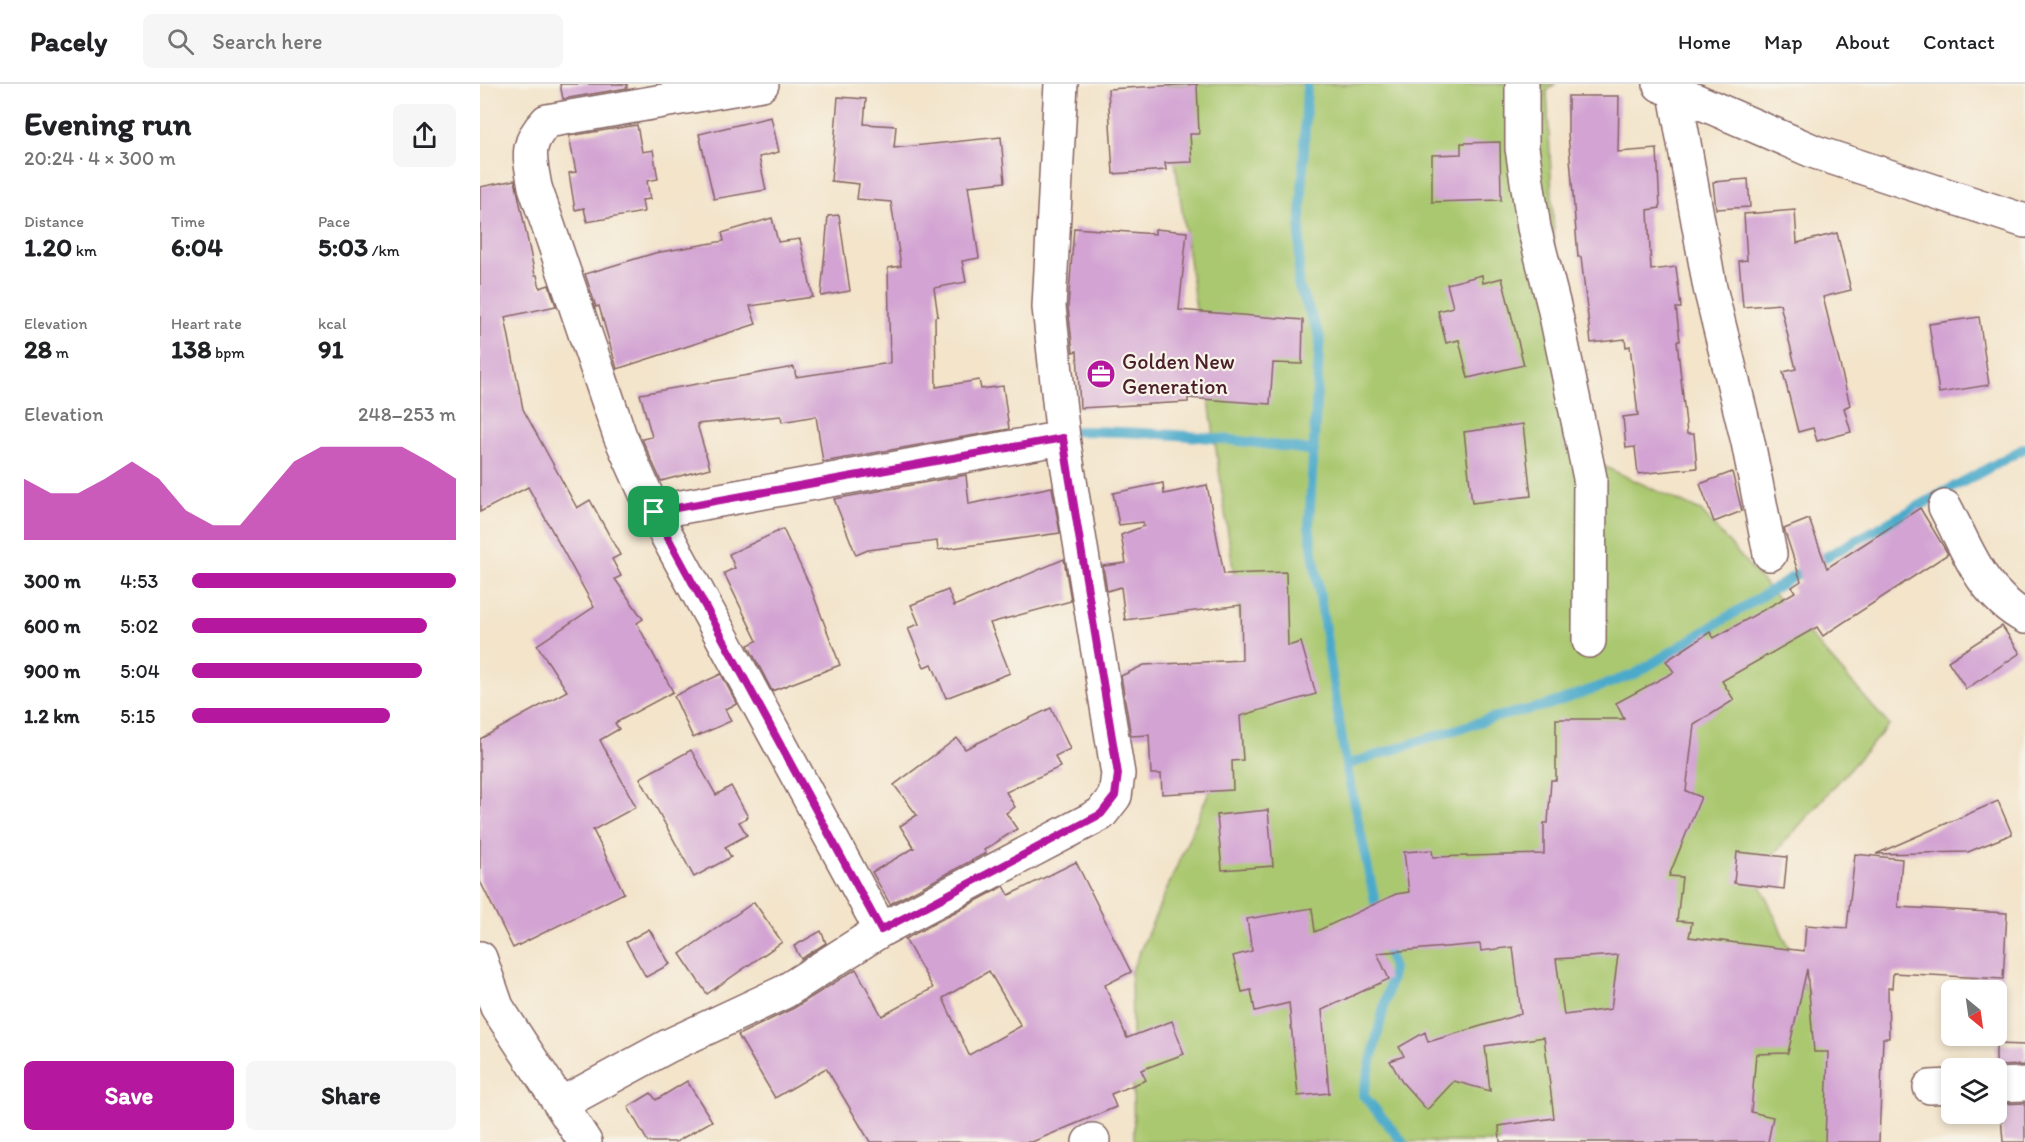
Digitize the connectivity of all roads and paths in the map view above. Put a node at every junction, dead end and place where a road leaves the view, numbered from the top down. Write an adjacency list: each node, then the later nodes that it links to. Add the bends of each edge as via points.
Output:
1 (762, 84): 8 (street, via 547,121 529,148 535,187 612,414)
2 (1061, 84): 6 (street, via 1049,307)
3 (1522, 84): 11 (street, via 1522,148 1534,228 1590,478)
4 (1667, 88): 5 (street, via 1815,152); 9 (street)
5 (2025, 222)
6 (1063, 438): 8 (street); 12 (street, via 1118,774 1115,796 1101,814)
7 (1945, 507): 10 (street, via 1988,588 2002,603)
8 (654, 512): 12 (street)
9 (1770, 554)
10 (2025, 617)
11 (1589, 641)
12 (881, 930): 16 (street, via 784,992 668,1046)
13 (480, 958): 16 (street, via 497,1007)
14 (2025, 1084): 15 (street)
15 (2007, 1085)
16 (561, 1104): 17 (street)
17 (585, 1142)

